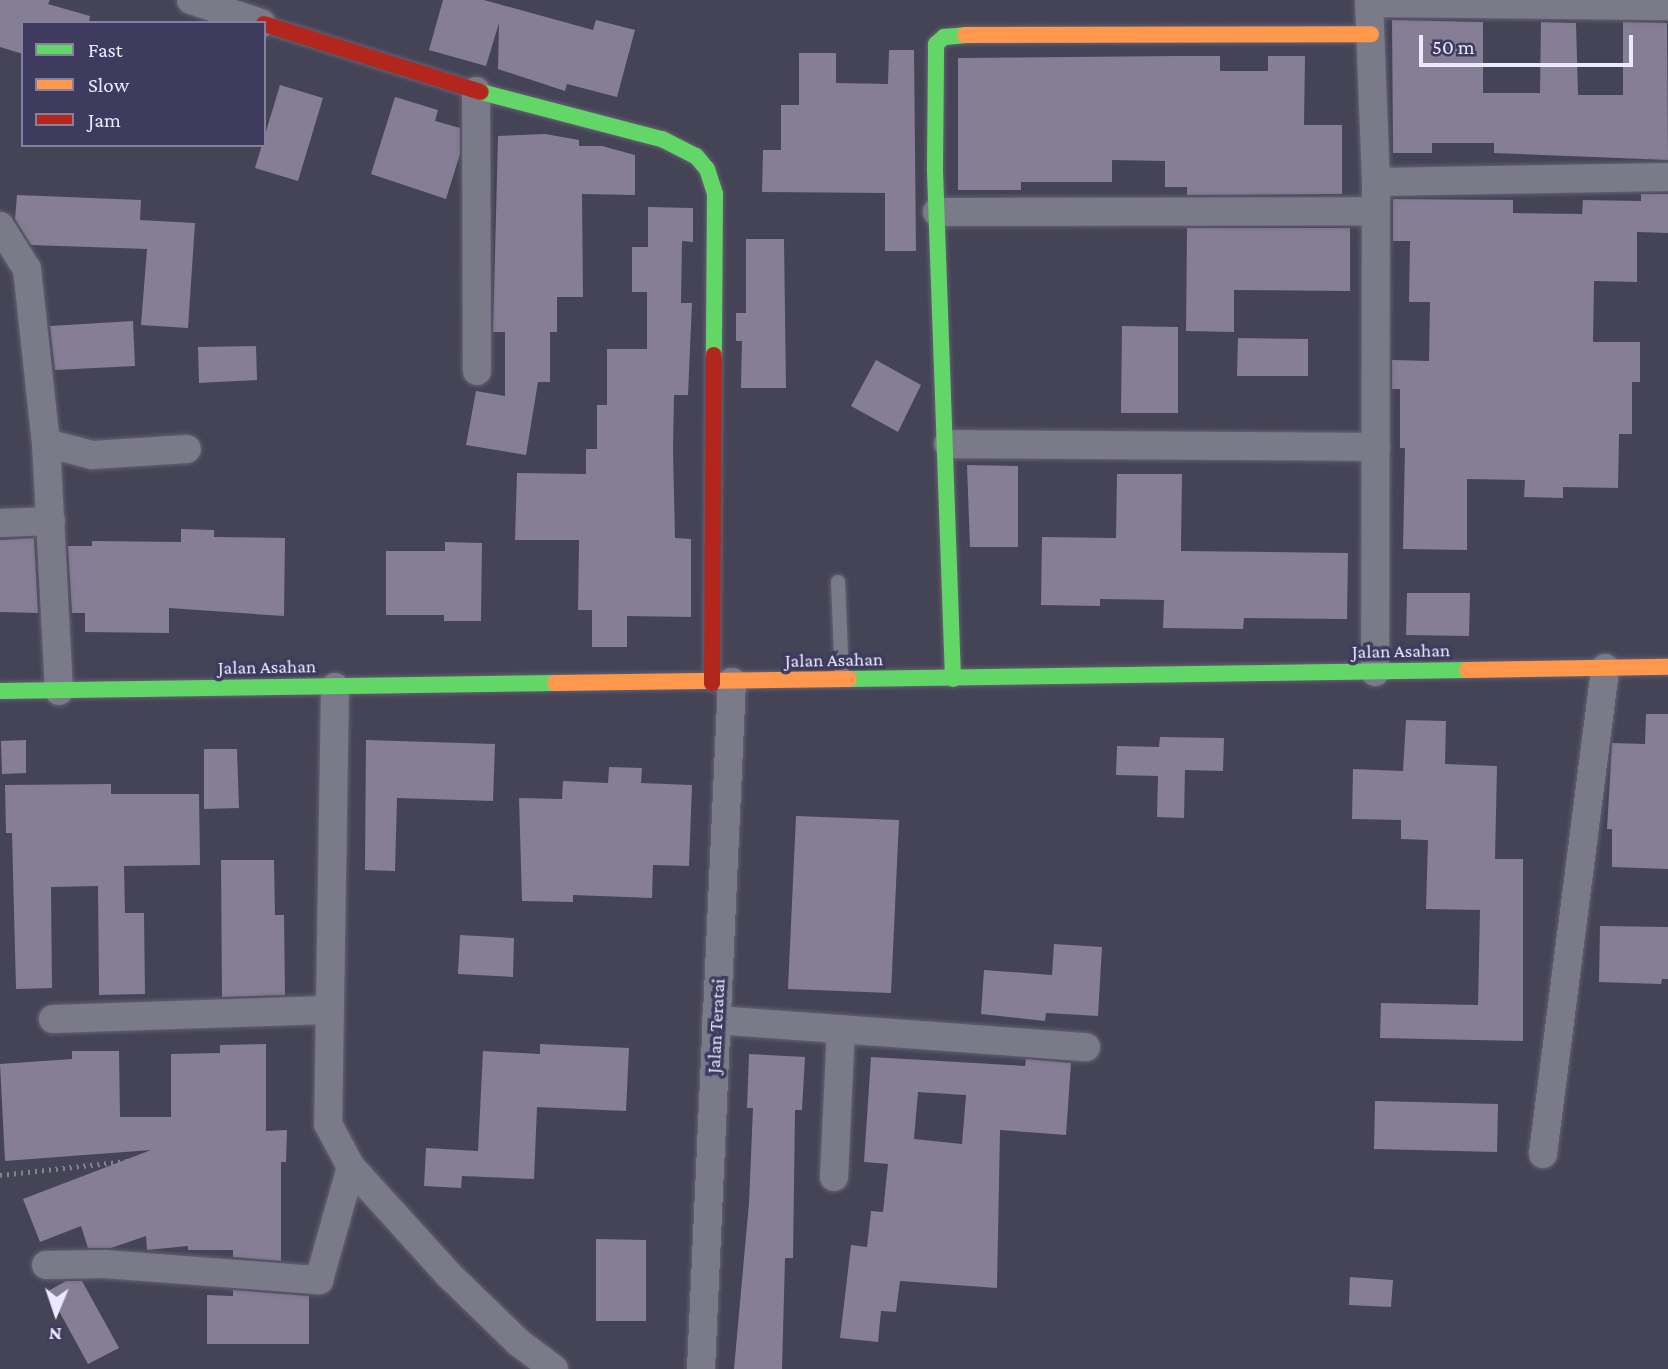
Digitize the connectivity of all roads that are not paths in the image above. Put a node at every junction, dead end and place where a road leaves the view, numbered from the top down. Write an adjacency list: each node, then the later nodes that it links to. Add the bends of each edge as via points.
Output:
1 (191, 0): 4 (street)
2 (1369, 1): 3 (street); 6 (street)
3 (1668, 6)
4 (257, 21)
5 (266, 24): 7 (street)
6 (1371, 34): 9 (street); 11 (street, via 944,37 934,56)
7 (476, 91): 13 (street); 26 (street, via 662,139 696,156 714,182)
8 (1668, 177): 9 (street)
9 (1376, 182): 10 (street)
10 (1376, 211): 11 (street); 16 (street)
11 (937, 212): 15 (street)
12 (0, 226): 14 (street, via 27,269)
13 (477, 370)
14 (46, 443): 17 (street, via 92,455); 18 (street)
15 (948, 444): 16 (street); 24 (street)
16 (1376, 447): 23 (street)
17 (187, 449)
18 (51, 521): 19 (street); 29 (street)
19 (0, 523)
20 (838, 582): 25 (lane)
21 (1668, 667): 22 (street, Jalan Asahan)
22 (1605, 668): 23 (street, Jalan Asahan); 35 (street)
23 (1375, 672): 24 (street, Jalan Asahan)
24 (953, 679): 25 (street, Jalan Asahan)
25 (842, 681): 26 (street, Jalan Asahan)
26 (722, 682): 27 (street, Jalan Asahan); 32 (street, Jalan Teratai)
27 (335, 687): 29 (street, Jalan Asahan); 30 (street)
28 (0, 691): 29 (street, Jalan Asahan)
29 (59, 691)
30 (329, 1010): 31 (street); 36 (street, via 328,1124)
31 (52, 1019)
32 (716, 1020): 33 (street); 40 (street, Jalan Teratai)
33 (841, 1029): 34 (street); 37 (street)
34 (1086, 1047)
35 (1544, 1154)
36 (351, 1167): 38 (street, via 319,1280 104,1264); 39 (street, via 450,1276 518,1342)
37 (834, 1177)
38 (46, 1265)
39 (554, 1369)
40 (701, 1369)

